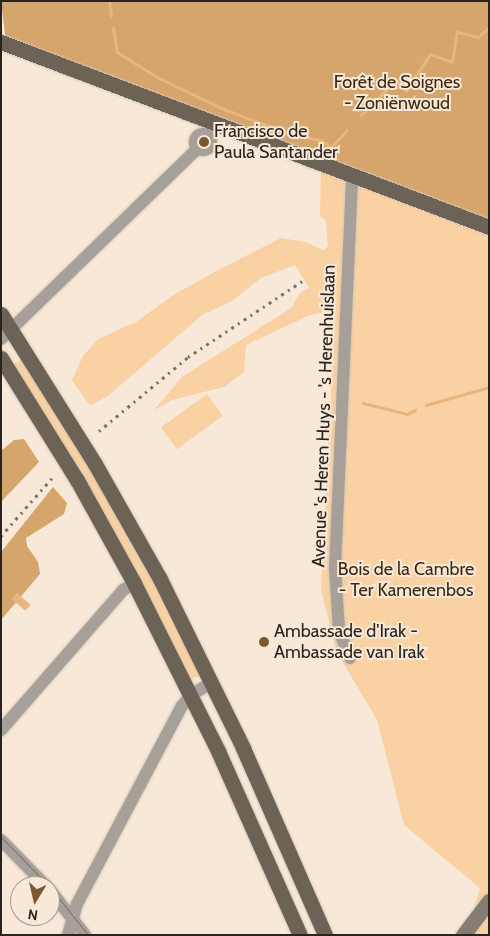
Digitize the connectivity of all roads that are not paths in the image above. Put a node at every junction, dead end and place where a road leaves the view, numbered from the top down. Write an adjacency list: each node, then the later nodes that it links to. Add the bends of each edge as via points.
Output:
1 (1, 42): 3 (main road)
2 (196, 150): 6 (street)
3 (352, 174): 4 (main road); 9 (street, Avenue 's Heren Huys - 's Herenhuislaan, via 335,568 339,631)
4 (489, 227)
5 (1, 314): 6 (main road)
6 (6, 334): 10 (main road, via 117,503 160,579)
7 (1, 358): 8 (main road, via 77,480)
8 (134, 583): 11 (main road); 12 (street, via 123,590)
9 (350, 658)
10 (211, 683): 11 (street); 21 (main road)
11 (191, 695): 17 (street, via 182,706 77,904); 20 (main road)
12 (1, 730)
13 (1, 840): 14 (street)
14 (36, 876)
15 (489, 901): 22 (street)
16 (60, 903): 17 (street)
17 (73, 919): 18 (street); 19 (street)
18 (68, 935)
19 (85, 935)
20 (300, 935)
21 (325, 935)
22 (462, 935)

